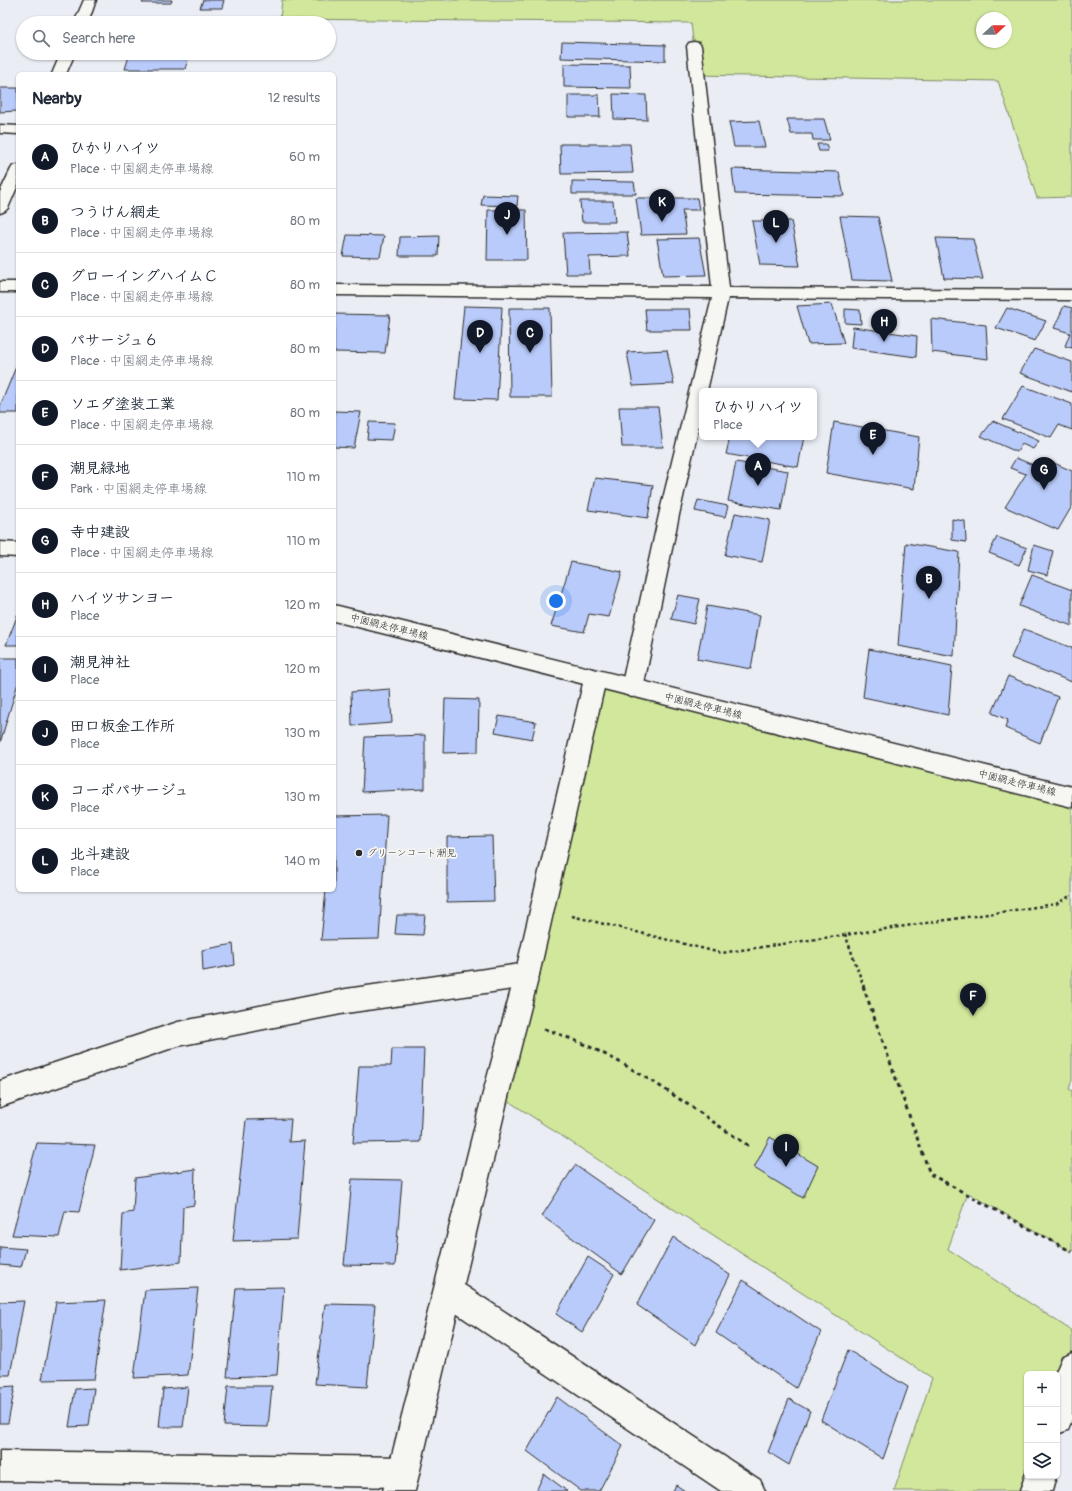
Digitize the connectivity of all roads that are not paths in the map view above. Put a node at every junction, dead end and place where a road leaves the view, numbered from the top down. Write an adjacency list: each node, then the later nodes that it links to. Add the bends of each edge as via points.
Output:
1 (90, 0): 2 (street)
2 (84, 16)
3 (694, 46): 13 (street)
4 (65, 60): 5 (street)
5 (60, 72)
6 (0, 129): 7 (street)
7 (16, 130)
8 (16, 173): 9 (street)
9 (0, 208)
10 (0, 287): 11 (street)
11 (16, 287)
12 (336, 290): 13 (street)
13 (721, 293): 14 (street); 19 (street)
14 (1072, 295)
15 (0, 549): 16 (street)
16 (16, 550)
17 (336, 614): 18 (street, 中園網走停車場線)
18 (595, 680): 19 (street, 中園網走停車場線); 21 (street)
19 (632, 688): 20 (street, 中園網走停車場線)
20 (1072, 797)
21 (526, 975): 22 (street, via 346,1001 178,1034); 23 (street)
22 (0, 1094)
23 (448, 1291): 28 (street); 29 (street)
24 (1072, 1368): 25 (street)
25 (1060, 1409)
26 (0, 1466): 28 (street)
27 (1039, 1479): 30 (street)
28 (402, 1481)
29 (749, 1491)
30 (1036, 1491)

